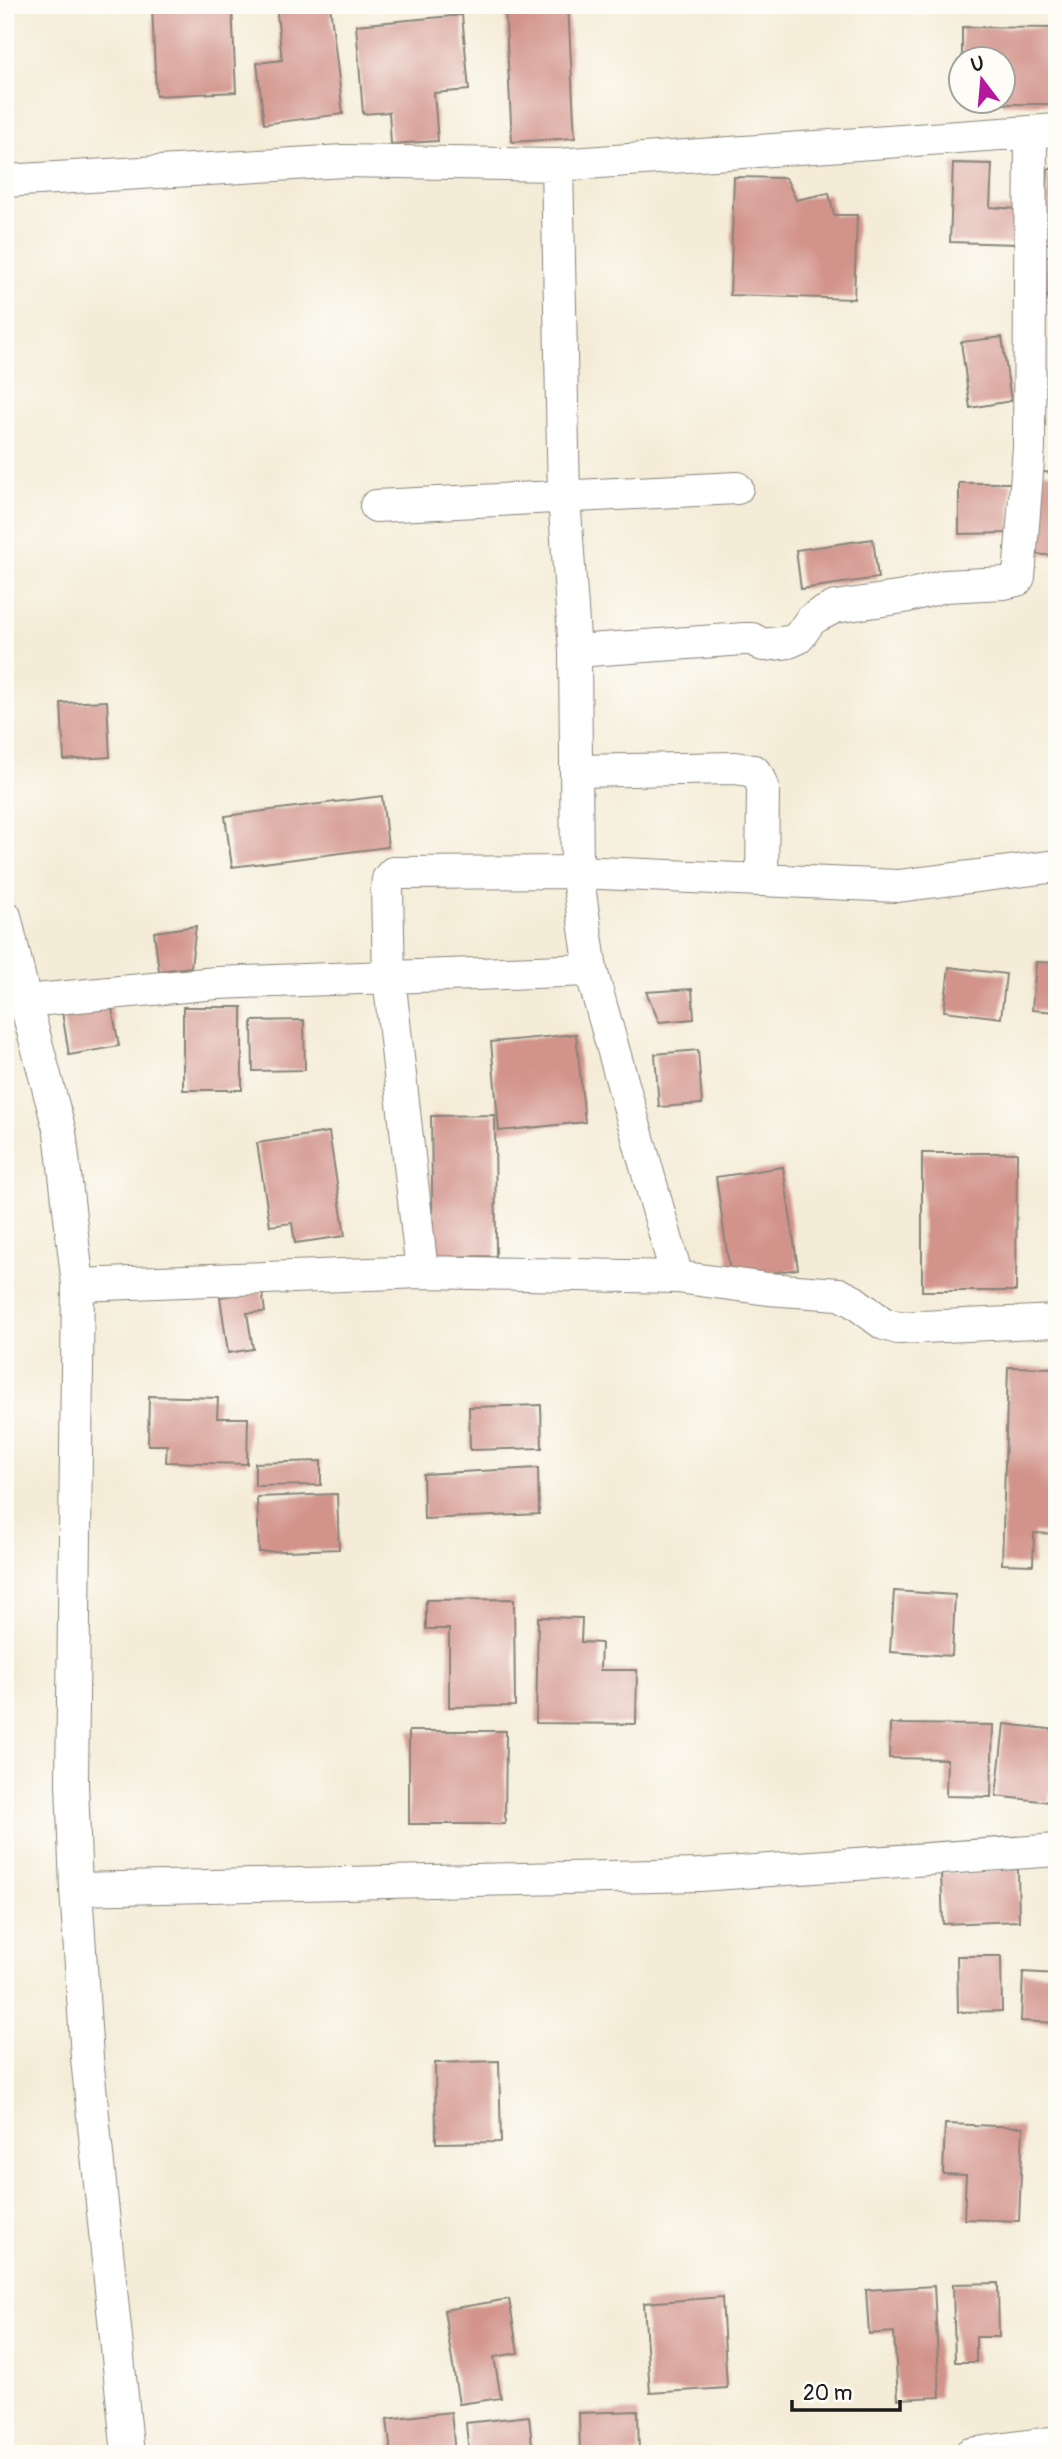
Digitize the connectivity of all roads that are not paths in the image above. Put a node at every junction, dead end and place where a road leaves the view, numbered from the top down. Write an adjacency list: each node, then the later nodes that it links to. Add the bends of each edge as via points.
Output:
1 (1044, 131): 2 (street); 7 (street, via 1018,579 945,586 835,607 817,615 789,642 763,645 744,639)
2 (557, 165): 3 (street, via 344,161); 5 (street)
3 (5, 181)
4 (737, 488): 5 (street)
5 (564, 498): 6 (street); 7 (street)
6 (376, 506)
7 (575, 651): 8 (street)
8 (576, 771): 10 (street); 11 (street, via 754,771 763,788)
9 (1057, 866): 11 (street, via 898,886)
10 (577, 872): 11 (street); 13 (street); 14 (street, via 395,872 387,882)
11 (762, 880)
12 (5, 916): 15 (street)
13 (591, 970): 14 (street); 17 (street)
14 (388, 977): 15 (street, via 216,983); 16 (street)
15 (25, 1001): 18 (street, via 60,1132)
16 (422, 1272): 17 (street); 18 (street)
17 (677, 1277): 19 (street, via 839,1294 884,1324 898,1328)
18 (78, 1285): 21 (street, via 72,1783)
19 (1057, 1321)
20 (1057, 1850): 21 (street, via 699,1875)
21 (76, 1889): 23 (street, via 87,2058)
22 (1057, 2442): 24 (street)
23 (128, 2454)
24 (970, 2454)

